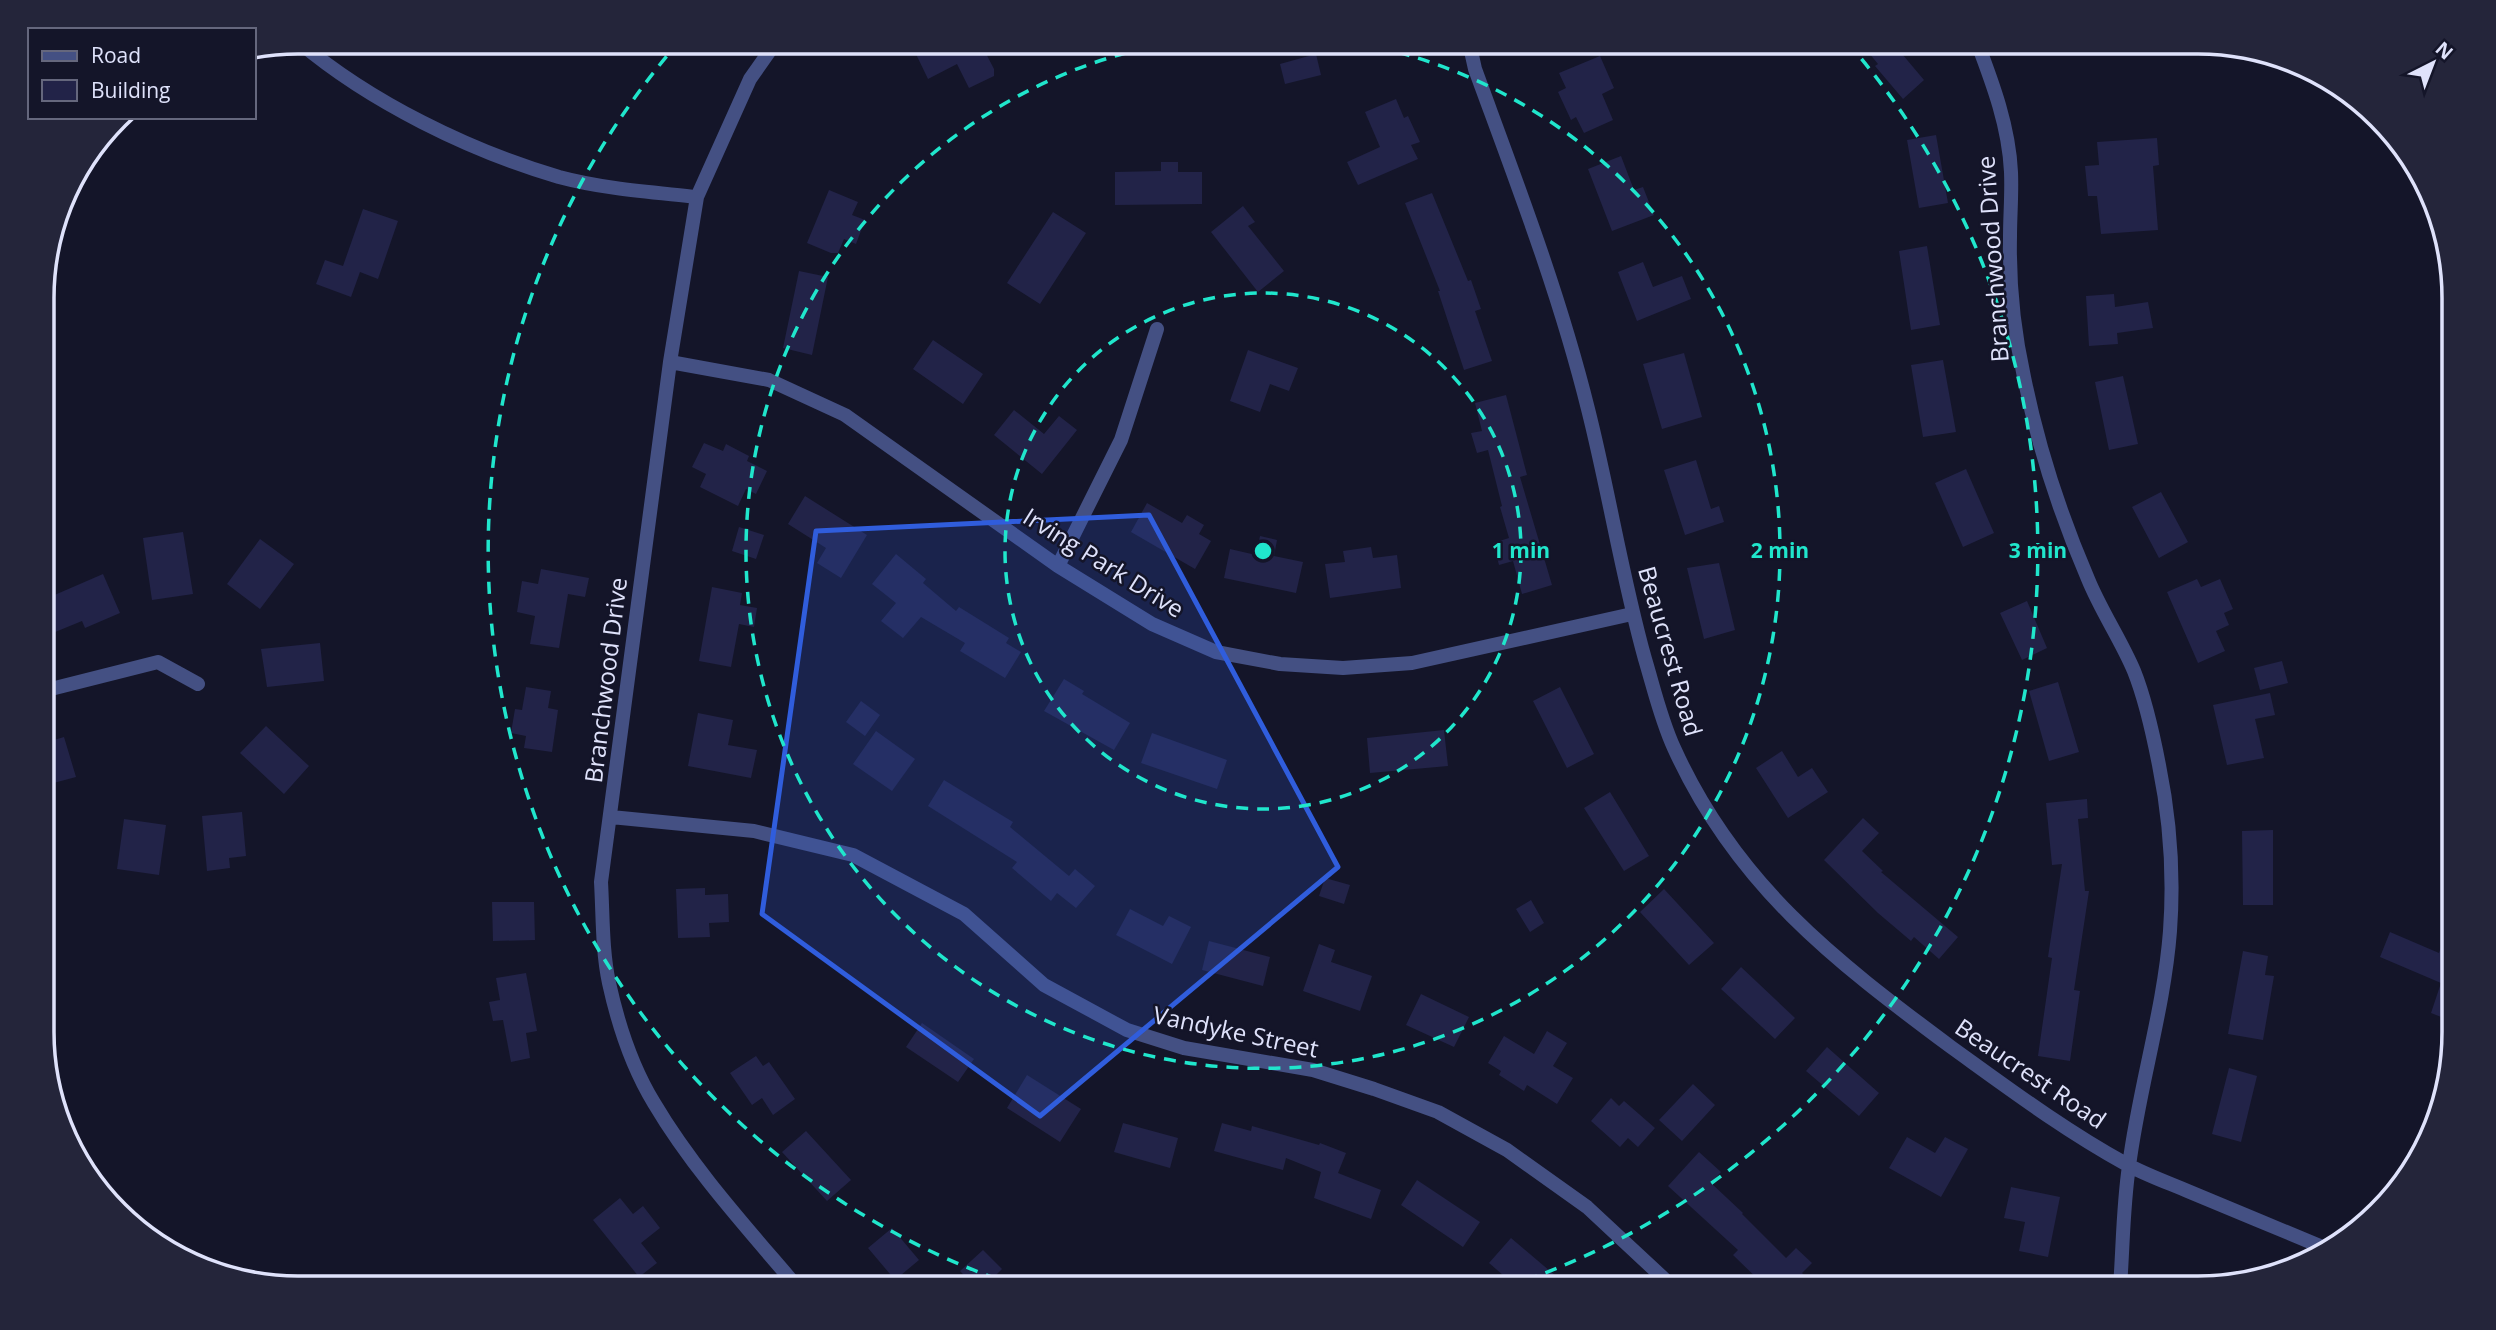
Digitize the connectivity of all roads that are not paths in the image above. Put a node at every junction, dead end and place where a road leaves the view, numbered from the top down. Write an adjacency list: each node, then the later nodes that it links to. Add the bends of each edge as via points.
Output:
1 (1472, 54): 9 (street, Beaucrest Road, via 1556,291 1589,410)
2 (1982, 54): 13 (street, Branchwood Drive, via 2006,132 2011,171 2014,319 2023,377 2064,519 2089,583 2138,683 2160,766 2168,824 2170,933)
3 (317, 55): 5 (street, via 398,108 504,159 608,187)
4 (767, 55): 5 (street, Branchwood Drive, via 750,79)
5 (697, 197): 7 (street, Branchwood Drive)
6 (1157, 329): 8 (street, via 1121,440)
7 (670, 362): 8 (street, Irving Park Drive, via 769,380 845,415); 12 (street, Branchwood Drive)
8 (1058, 566): 9 (street, Irving Park Drive, via 1152,624 1203,647 1280,664 1343,668 1412,663)
9 (1632, 614): 13 (street, Beaucrest Road, via 1672,745 1694,789 1748,871 1781,908 1901,1010 2036,1109)
10 (198, 684): 11 (street, via 158,662)
11 (54, 688)
12 (611, 817): 15 (street, Vandyke Street, via 754,831 853,855 964,914 1044,985 1127,1030 1184,1048 1313,1070 1438,1112 1507,1150 1587,1207); 17 (street, Branchwood Drive, via 601,882 604,942 618,1019 635,1065 674,1134)
13 (2129, 1166): 14 (street, Beaucrest Road); 16 (street, Branchwood Drive)
14 (2317, 1245)
15 (1660, 1275)
16 (2121, 1275)
17 (788, 1276)

